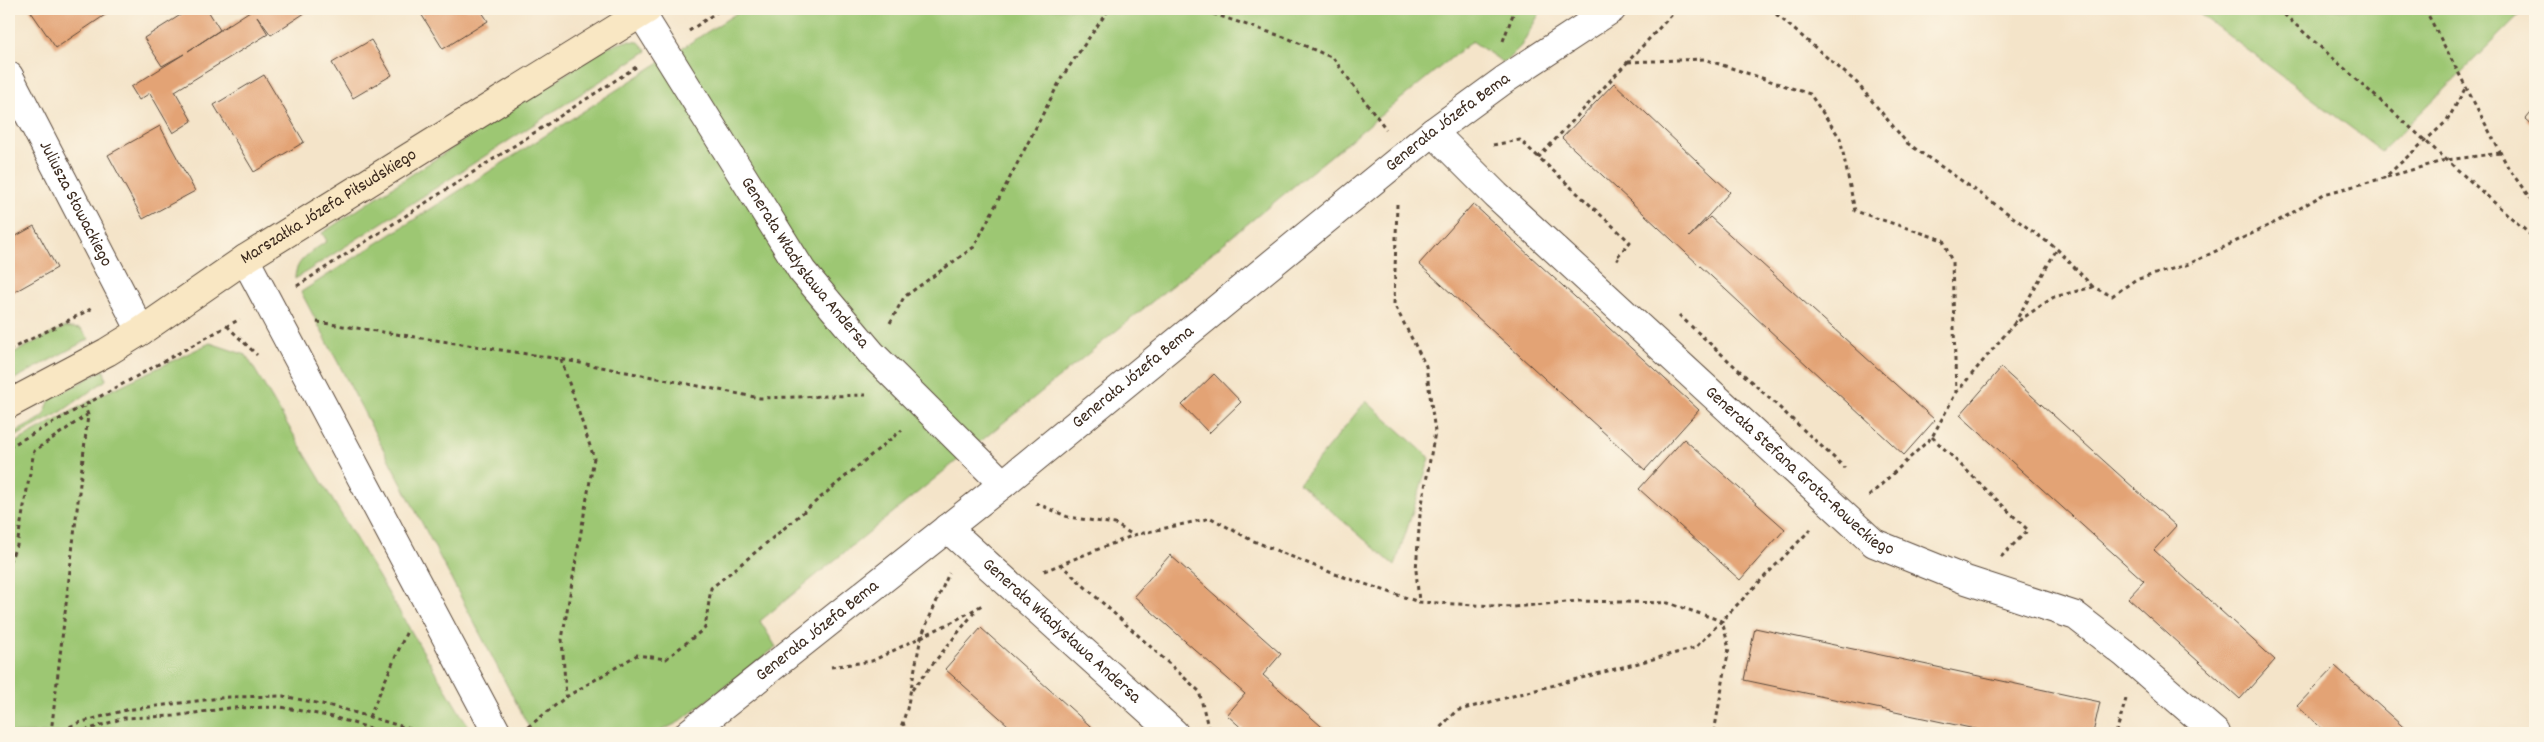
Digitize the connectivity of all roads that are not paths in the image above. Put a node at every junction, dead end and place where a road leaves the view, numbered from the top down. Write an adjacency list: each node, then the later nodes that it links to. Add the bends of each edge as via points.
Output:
1 (1612, 9): 4 (street, Generała Józefa Bema, via 1504,80)
2 (645, 11): 5 (street, Marszałka Józefa Piłsudskiego); 8 (street, Generała Władysława Andersa, via 663,49 802,271 872,354)
3 (9, 76): 6 (street, Juliusza Słowackiego)
4 (1433, 132): 8 (street, Generała Józefa Bema); 13 (street, Generała Stefana Grota-Roweckiego, via 1496,195 1874,543 1966,580 2076,616 2126,654)
5 (245, 259): 6 (street, Marszałka Józefa Piłsudskiego); 10 (street)
6 (142, 331): 7 (street, Marszałka Józefa Piłsudskiego)
7 (9, 404)
8 (1003, 484): 9 (street, Generała Józefa Bema)
9 (948, 528): 11 (street, Generała Józefa Bema); 12 (street, Generała Władysława Andersa)
10 (497, 733)
11 (688, 733)
12 (1174, 733)
13 (2216, 733)

